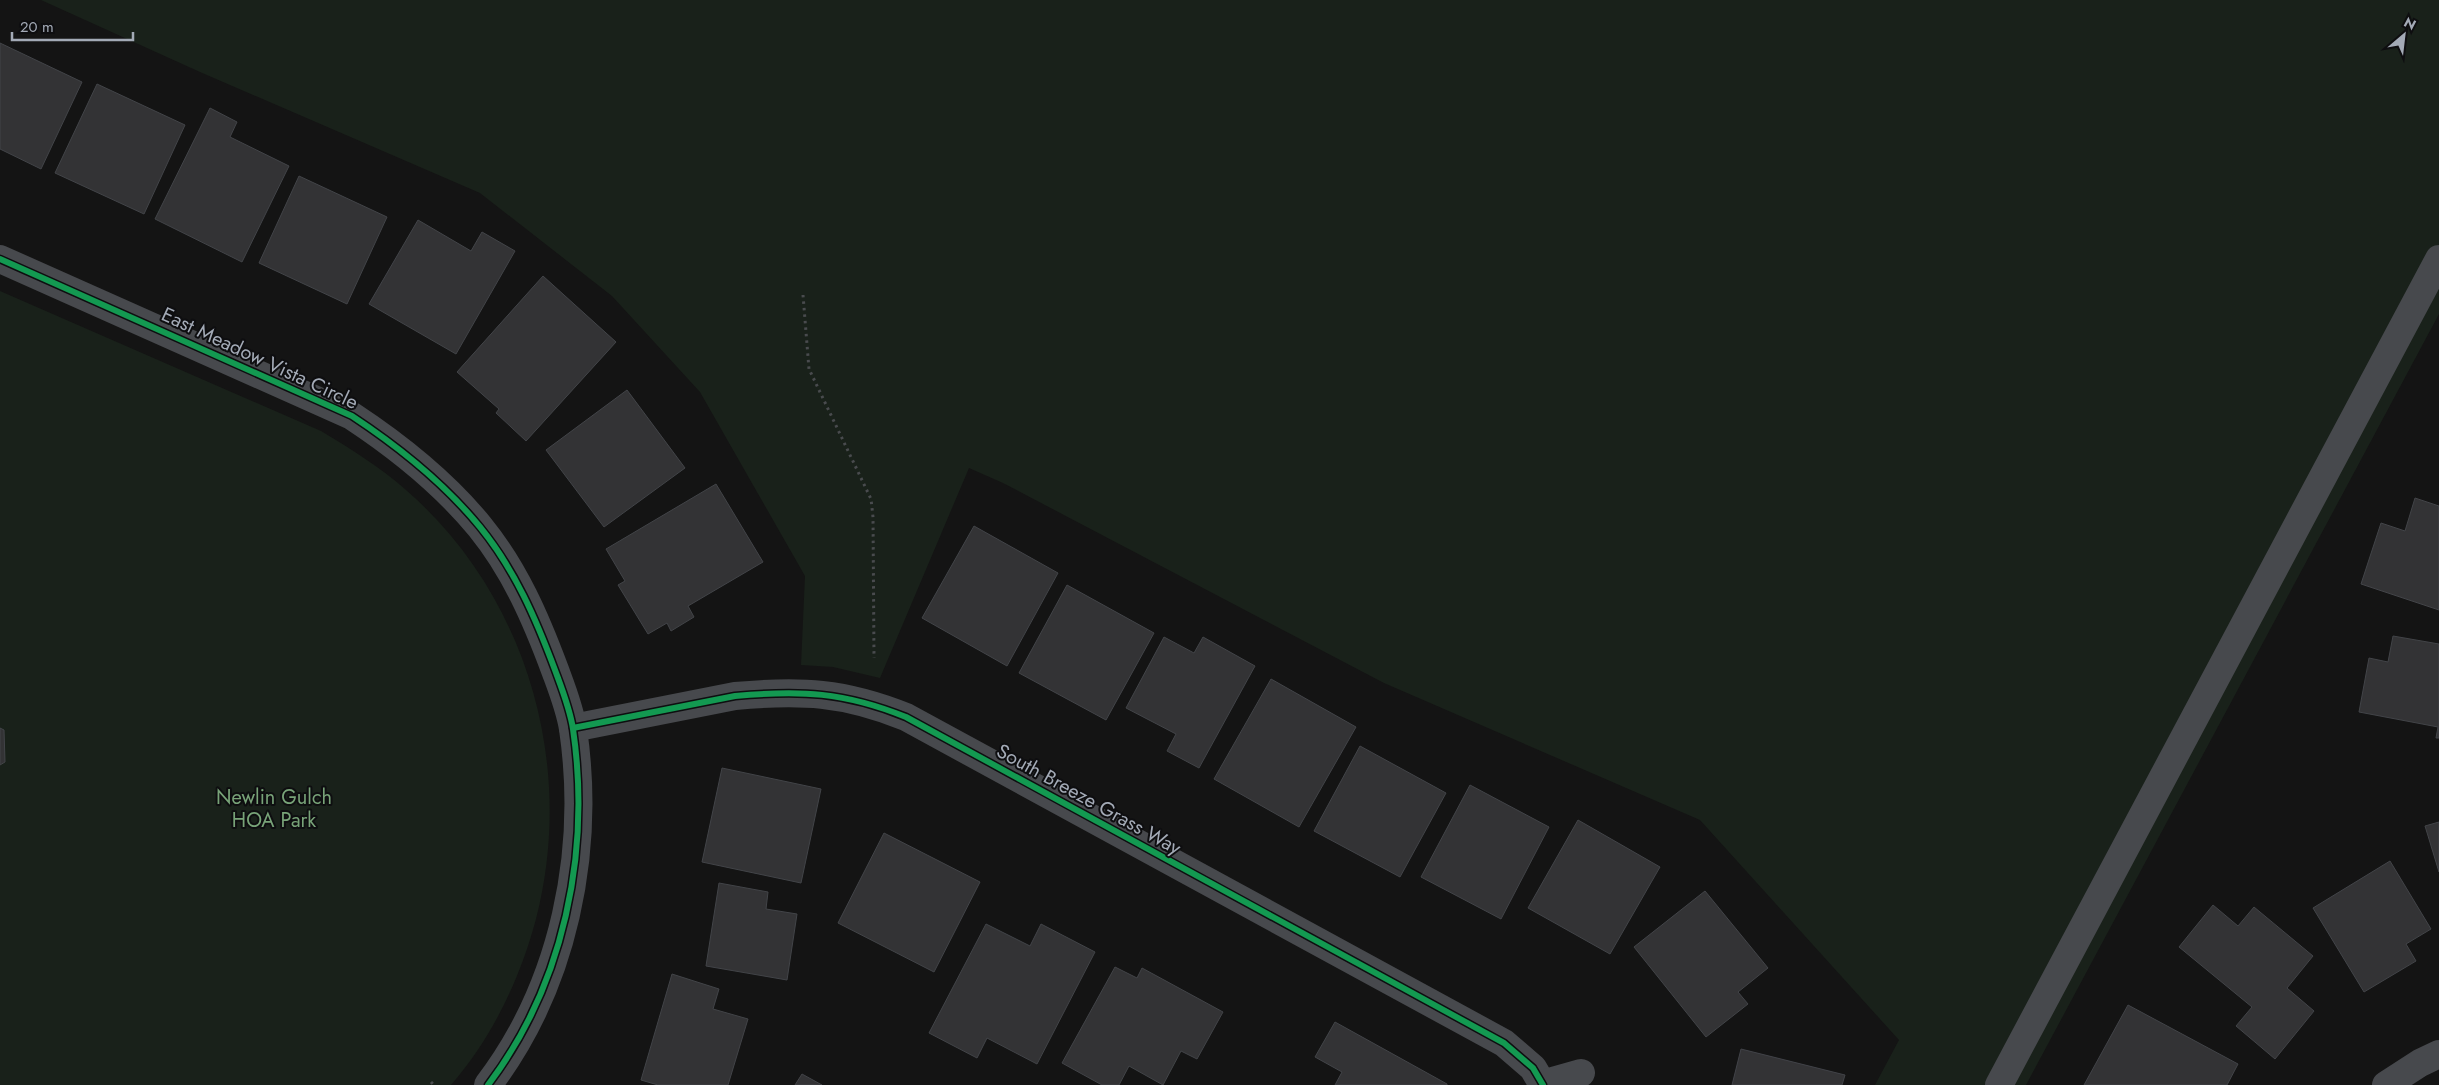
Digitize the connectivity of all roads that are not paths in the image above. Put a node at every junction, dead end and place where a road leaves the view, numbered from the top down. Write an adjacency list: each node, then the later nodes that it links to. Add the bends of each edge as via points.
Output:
1 (0, 259): 3 (street, East Meadow Vista Circle, via 352,416 409,456 474,521 512,573 542,634)
2 (2439, 259): 8 (street)
3 (573, 728): 6 (street, East Meadow Vista Circle, via 579,822 571,893 564,924 536,1004); 7 (street, South Breeze Grass Way, via 735,696 820,693 875,705 906,717 1504,1042 1533,1068)
4 (2439, 1054): 9 (street)
5 (1581, 1073): 7 (street)
6 (499, 1081)
7 (1542, 1084)
8 (1999, 1085)
9 (2386, 1085)

